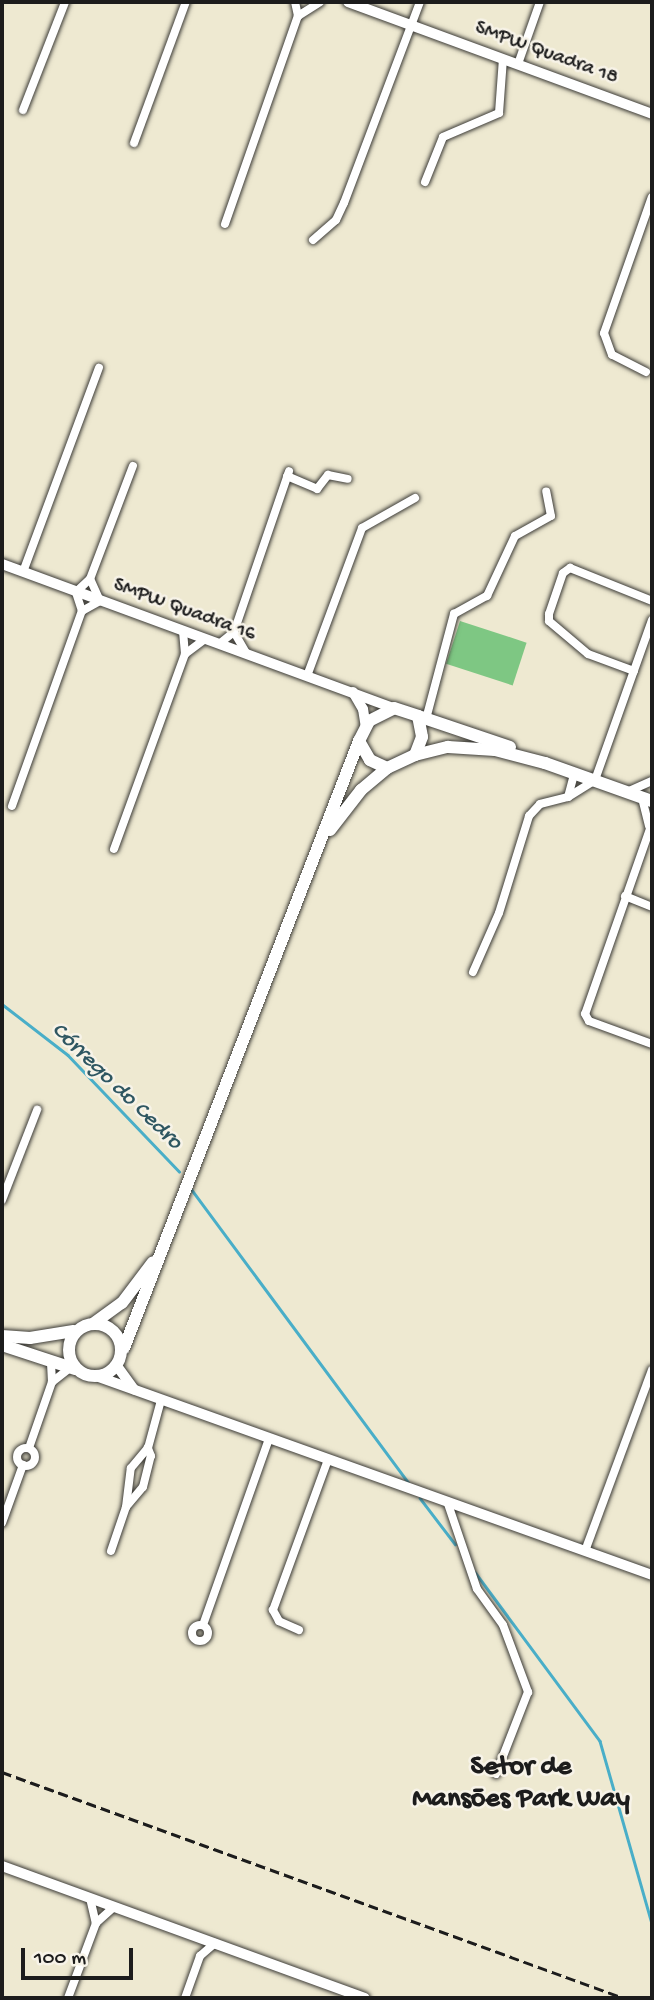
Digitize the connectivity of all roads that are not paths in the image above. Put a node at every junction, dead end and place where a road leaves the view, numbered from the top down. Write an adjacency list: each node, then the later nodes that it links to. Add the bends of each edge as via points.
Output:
1 (65, 2): 12 (street)
2 (186, 2): 14 (street)
3 (295, 2): 8 (street)
4 (320, 2): 8 (street)
5 (348, 2): 9 (street, SMPW Quadra 18)
6 (421, 2): 9 (street)
7 (540, 2): 11 (street)
8 (298, 16): 17 (street)
9 (412, 26): 10 (street, SMPW Quadra 18); 18 (street, via 344,203 336,220)
10 (503, 59): 11 (street, SMPW Quadra 18); 15 (street, via 499,114 443,137)
11 (517, 64): 13 (street, SMPW Quadra 18)
12 (23, 110)
13 (652, 114)
14 (134, 143)
15 (425, 182)
16 (652, 197): 20 (street, via 604,333 611,355)
17 (225, 224)
18 (313, 240)
19 (99, 368): 26 (street)
20 (646, 372)
21 (134, 466): 27 (street, via 120,491)
22 (348, 479): 34 (street, via 328,475 317,489 288,473)
23 (546, 491): 43 (street, via 551,516 515,536 487,596 454,614)
24 (415, 498): 40 (street, via 362,528)
25 (2, 564): 26 (street, SMPW Quadra 16)
26 (23, 572): 28 (street, SMPW Quadra 16)
27 (90, 579): 28 (street); 29 (street)
28 (76, 592): 29 (street, SMPW Quadra 16); 31 (street)
29 (100, 601): 31 (street); 33 (street, SMPW Quadra 16)
30 (652, 601): 39 (street, via 570,568 563,573 549,614 549,621 588,654)
31 (82, 611): 55 (street)
32 (652, 620): 39 (street)
33 (183, 631): 35 (street, SMPW Quadra 16); 38 (street)
34 (234, 632): 36 (street); 37 (street)
35 (205, 639): 36 (street, SMPW Quadra 16); 38 (street)
36 (219, 644): 37 (street, SMPW Quadra 16)
37 (246, 653): 40 (street, SMPW Quadra 16)
38 (185, 654): 57 (street)
39 (634, 671): 50 (street)
40 (307, 676): 41 (street, SMPW Quadra 16)
41 (353, 692): 42 (street, SMPW Quadra 16); 44 (street)
42 (394, 708): 43 (main road); 44 (main road)
43 (422, 718): 46 (main road, via 422,737); 47 (main road)
44 (366, 727): 45 (main road)
45 (359, 741): 48 (main road, via 370,761); 58 (main road)
46 (415, 755): 47 (main road, via 447,747 481,748); 48 (main road)
47 (545, 763): 49 (main road)
48 (387, 768): 58 (main road, via 361,790)
49 (575, 774): 50 (main road); 53 (street)
50 (595, 780): 52 (main road); 53 (street)
51 (652, 781): 52 (street)
52 (627, 792): 54 (main road)
53 (568, 797): 61 (street, via 540,804 529,816 499,913)
54 (647, 799): 56 (street)
55 (12, 806)
56 (651, 825): 59 (street)
57 (114, 849)
58 (317, 851): 65 (main road)
59 (625, 896): 60 (street); 62 (street, via 585,1014 589,1021)
60 (652, 906)
61 (473, 972)
62 (652, 1044)
63 (37, 1110): 64 (street)
64 (2, 1200)
65 (166, 1241): 66 (main road, via 133,1292); 70 (main road)
66 (94, 1323): 67 (main road); 70 (main road, via 112,1330)
67 (73, 1331): 68 (main road, via 30,1338); 73 (main road, via 68,1348)
68 (2, 1336)
69 (2, 1345): 71 (main road)
70 (124, 1348): 72 (main road)
71 (51, 1360): 73 (main road); 76 (street)
72 (117, 1366): 75 (main road); 77 (street, via 124,1381)
73 (73, 1368): 75 (main road); 76 (street)
74 (652, 1370): 87 (street)
75 (96, 1376): 77 (street)
76 (52, 1382): 80 (street)
77 (139, 1393): 78 (street)
78 (161, 1400): 79 (street); 81 (street)
79 (269, 1439): 82 (street); 90 (street)
80 (29, 1448): 83 (street, via 34,1460); 83 (street, via 17,1453)
81 (148, 1448): 85 (street, via 139,1453 131,1468); 85 (street, via 151,1457 143,1487)
82 (328, 1460): 84 (street); 91 (street, via 273,1610 279,1621)
83 (23, 1465): 86 (street)
84 (447, 1501): 87 (street); 92 (street, via 477,1589 503,1625 528,1692)
85 (126, 1507): 88 (street)
86 (2, 1523)
87 (585, 1550): 89 (street)
88 (111, 1551)
89 (652, 1575)
90 (203, 1625)
91 (299, 1630)
92 (496, 1774)
93 (2, 1866): 94 (street)
94 (90, 1898): 95 (street); 96 (street)
95 (114, 1907): 96 (street); 97 (street)
96 (96, 1923): 100 (street)
97 (196, 1937): 98 (street); 99 (street)
98 (215, 1943): 99 (street); 102 (street)
99 (200, 1956): 101 (street)
100 (68, 1998)
101 (185, 1998)
102 (365, 1998)

